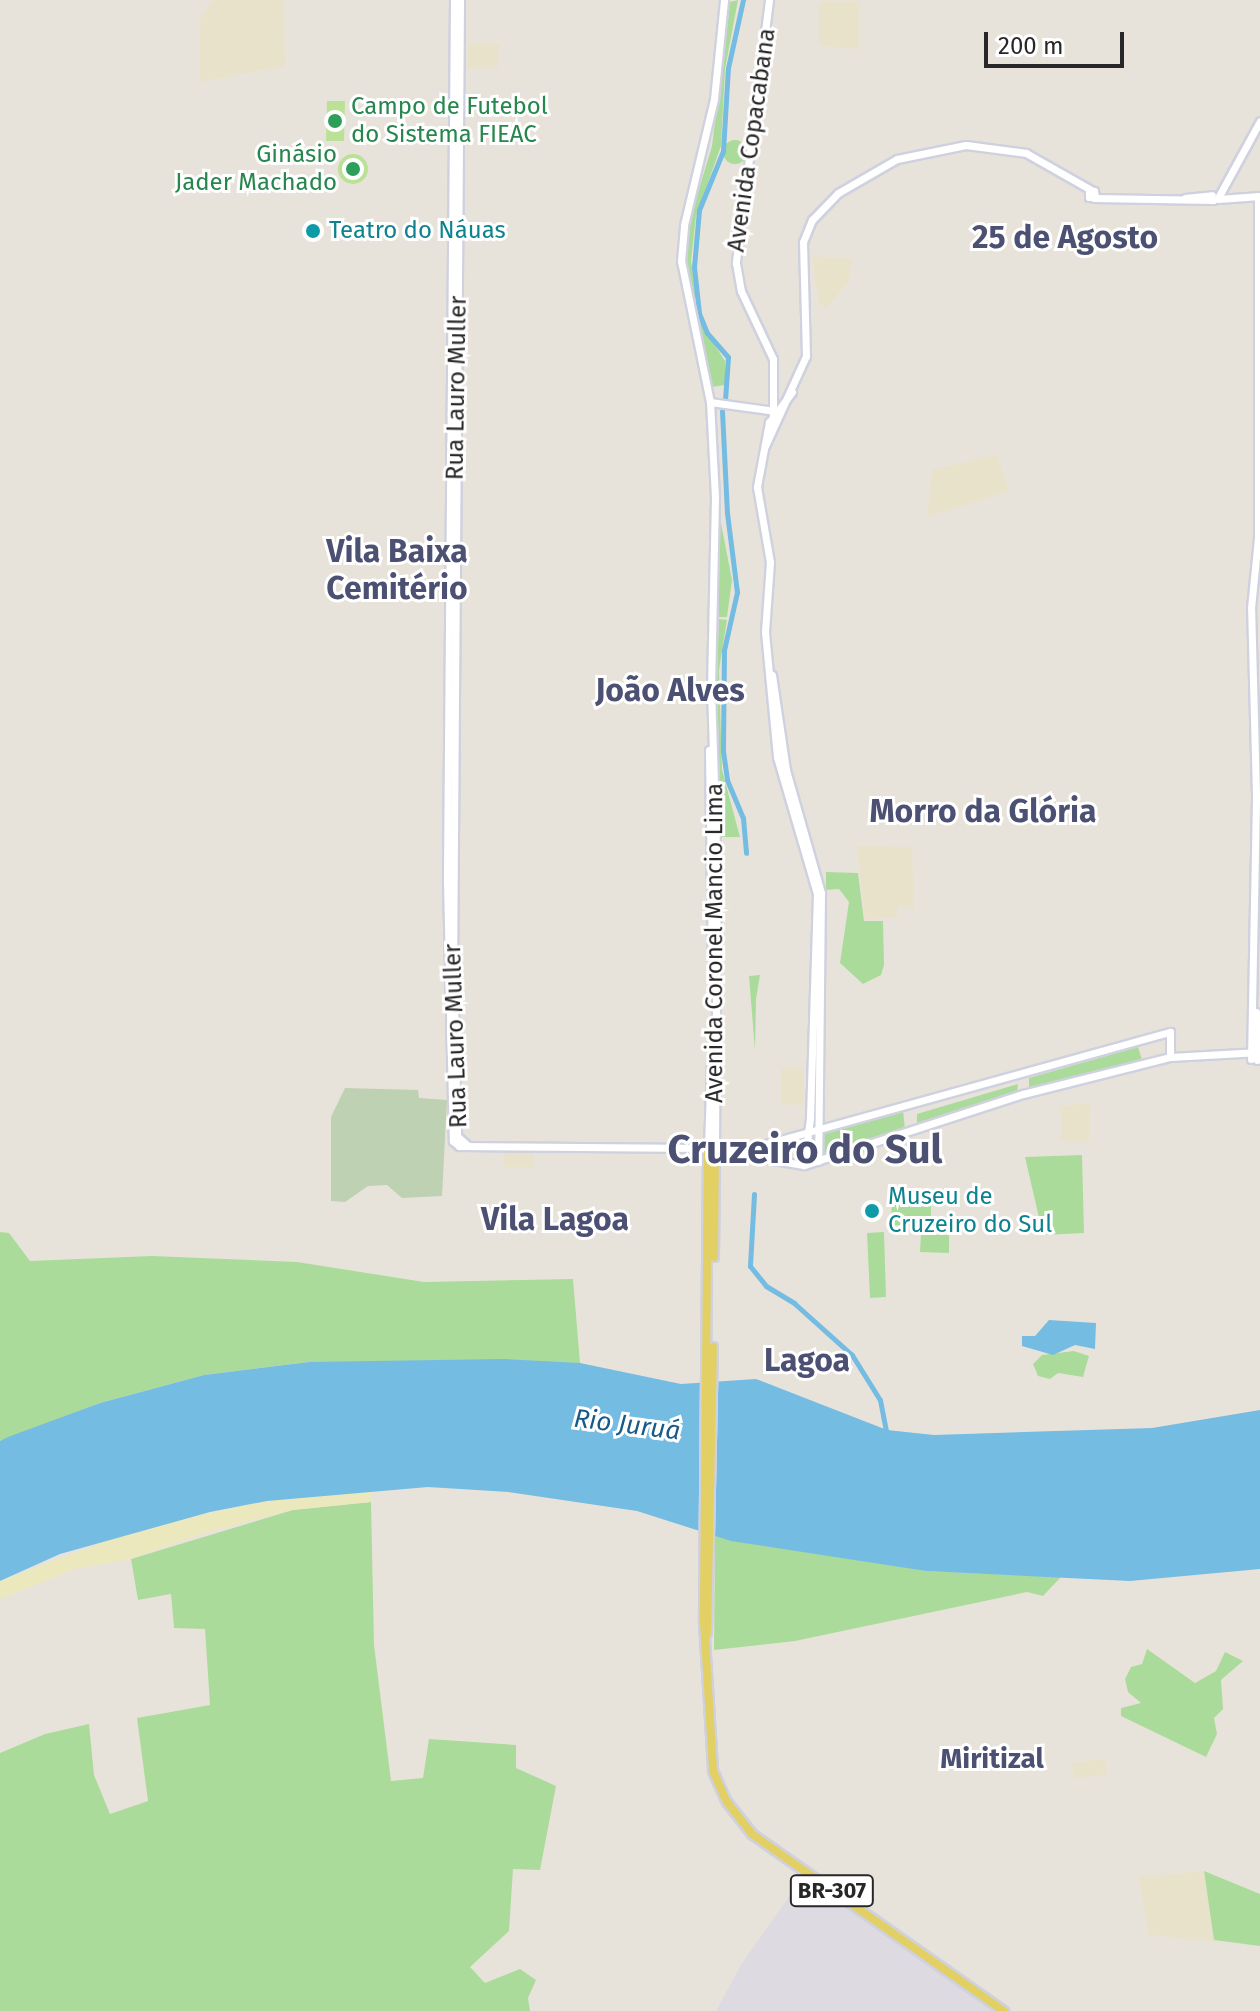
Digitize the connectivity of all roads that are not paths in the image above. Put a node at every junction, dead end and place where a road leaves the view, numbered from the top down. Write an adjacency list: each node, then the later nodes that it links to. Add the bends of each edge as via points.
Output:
1 (454, 0): 13 (street, Rua Lauro Muller)
2 (460, 0): 13 (street, Rua Lauro Muller)
3 (724, 0): 11 (street, Avenida Coronel Mancio Lima, via 710,125 681,248 682,284)
4 (769, 0): 12 (street, Avenida Copacabana, via 736,263 741,291 773,359)
5 (1260, 121): 6 (street)
6 (1245, 154): 7 (street); 9 (street)
7 (1233, 179): 9 (street); 10 (street)
8 (1259, 196): 10 (street); 14 (street, via 1258,518 1250,654)
9 (1216, 197): 10 (street); 12 (street, via 1125,200 1092,194 1026,153 966,145 897,159 838,193 812,220 803,242 809,337 792,392)
10 (1241, 197)
11 (710, 402): 12 (street); 19 (street, Avenida Coronel Mancio Lima, via 716,513)
12 (776, 412): 16 (street, via 761,451 757,487 770,562 768,661 777,757 817,894)
13 (453, 471): 19 (street, Rua Lauro Muller, via 450,1137 459,1146)
14 (1256, 1056): 15 (street)
15 (1170, 1057): 16 (street, via 1170,1032); 21 (street, via 1023,1094)
16 (812, 1130): 17 (street); 21 (street); 22 (street)
17 (761, 1144): 18 (street); 20 (street)
18 (751, 1148): 19 (street); 20 (street)
19 (709, 1149): 20 (street); 23 (main road, BR-307, via 708,1735 719,1788 752,1834)
20 (757, 1158): 22 (street)
21 (818, 1161): 22 (street)
22 (804, 1165)
23 (1004, 2011)

